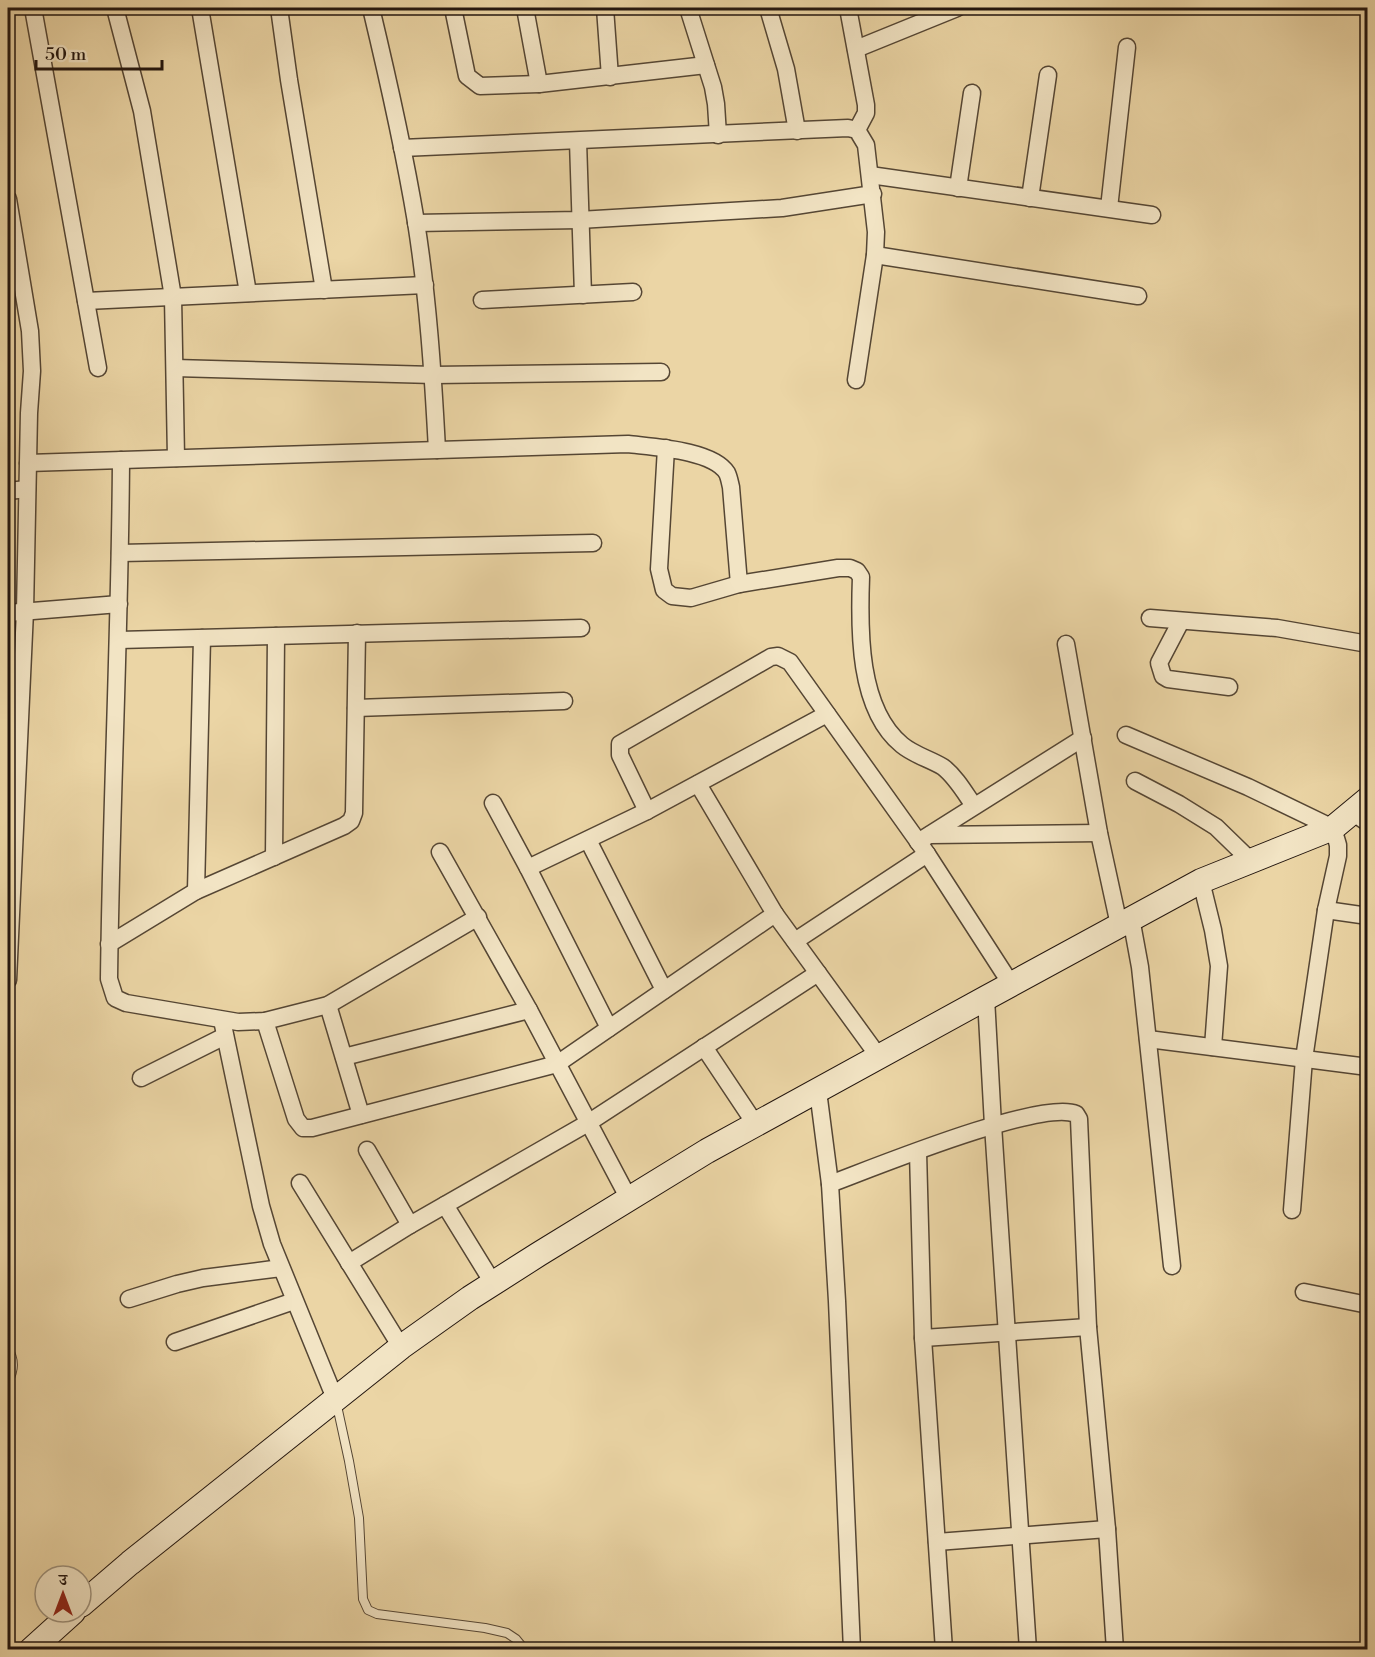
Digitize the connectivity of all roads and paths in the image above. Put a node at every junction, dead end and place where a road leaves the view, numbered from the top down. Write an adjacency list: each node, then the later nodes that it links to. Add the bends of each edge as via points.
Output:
1 (33, 8): 43 (street)
2 (116, 8): 41 (street, via 142,111)
3 (200, 8): 38 (street)
4 (279, 8): 36 (street)
5 (371, 8): 24 (street)
6 (453, 8): 18 (street, via 471,81 480,86)
7 (525, 8): 18 (street)
8 (605, 8): 17 (street)
9 (688, 8): 15 (street)
10 (768, 8): 20 (street, via 786,69)
11 (848, 8): 14 (street)
12 (957, 8): 14 (street)
13 (1127, 46): 30 (street)
14 (855, 49): 22 (street, via 866,105)
15 (706, 65): 17 (street); 21 (street, via 716,104)
16 (1048, 75): 28 (street)
17 (610, 77): 18 (street)
18 (539, 84)
19 (972, 93): 26 (street)
20 (797, 131): 21 (street); 22 (street, via 848,128)
21 (718, 135): 23 (street)
22 (861, 136): 25 (street)
23 (578, 141): 24 (street); 32 (street)
24 (402, 148): 33 (street)
25 (870, 175): 26 (street); 27 (street)
26 (958, 188): 28 (street)
27 (873, 194): 32 (street, via 782,208); 34 (street)
28 (1030, 198): 30 (street)
29 (8, 199): 53 (street, via 30,331)
30 (1109, 208): 31 (street)
31 (1152, 215)
32 (579, 220): 33 (street); 39 (street)
33 (416, 223): 35 (street)
34 (875, 255): 40 (street); 48 (street)
35 (425, 285): 36 (street); 47 (street)
36 (324, 290): 38 (street)
37 (633, 292): 39 (street)
38 (248, 293): 41 (street)
39 (583, 295): 42 (street)
40 (1138, 296)
41 (173, 297): 43 (street); 45 (street)
42 (482, 300)
43 (86, 301): 44 (street)
44 (98, 368)
45 (175, 368): 47 (street); 51 (street)
46 (661, 372): 47 (street)
47 (434, 375): 50 (street)
48 (855, 380)
49 (666, 448): 50 (street, via 628,444); 58 (street, via 701,456 718,463 727,473); 58 (street, via 659,569 664,591 691,598)
50 (437, 450): 51 (street)
51 (176, 458): 52 (street)
52 (121, 460): 53 (street); 57 (street)
53 (28, 463): 54 (street)
54 (27, 489): 55 (street); 60 (street)
55 (8, 491)
56 (593, 543): 57 (street)
57 (120, 553): 59 (street)
58 (739, 584): 81 (street, via 838,568 857,571 861,577 861,644 878,713 888,732 904,747 954,777)
59 (119, 604): 60 (street); 68 (street)
60 (25, 611): 61 (street); 72 (street)
61 (8, 613)
62 (1150, 618): 63 (street)
63 (1181, 621): 70 (street, via 1277,628); 71 (street, via 1159,663 1163,676)
64 (582, 628): 65 (street)
65 (357, 633): 66 (street); 74 (street)
66 (276, 636): 67 (street); 89 (street)
67 (202, 638): 68 (street); 93 (street)
68 (119, 639): 100 (street)
69 (1066, 644): 77 (street)
70 (1368, 644)
71 (1229, 687)
72 (14, 695): 102 (street)
73 (564, 701): 74 (street)
74 (356, 708): 89 (street, via 351,821)
75 (827, 714): 79 (street); 82 (street, via 790,662 771,657 620,744 620,755); 87 (street)
76 (1126, 735): 84 (street)
77 (1083, 738): 81 (street); 85 (street)
78 (1136, 781): 90 (street, via 1216,827)
79 (698, 784): 82 (street); 95 (street)
80 (493, 803): 91 (street)
81 (974, 806): 87 (street)
82 (647, 811): 86 (street)
83 (1362, 812): 84 (main road)
84 (1333, 828): 90 (main road); 94 (street, via 1338,856)
85 (1099, 833): 87 (street); 98 (street)
86 (588, 840): 91 (street); 104 (street)
87 (925, 844): 99 (street); 103 (street)
88 (440, 852): 97 (street)
89 (274, 857): 93 (street)
90 (1251, 861): 92 (main road)
91 (528, 868): 110 (street)
92 (1201, 881): 98 (main road); 113 (street, via 1219,966)
93 (196, 891): 100 (street)
94 (1326, 910): 96 (street); 116 (street)
95 (775, 914): 99 (street); 104 (street)
96 (1368, 916)
97 (478, 917): 106 (street); 107 (street)
98 (1125, 922): 103 (main road); 111 (street, via 1140,967)
99 (795, 941): 101 (street)
100 (109, 944): 109 (street, via 108,980 115,998 192,1014)
101 (818, 972): 112 (street); 114 (street)
102 (8, 980)
103 (1011, 984): 105 (main road)
104 (664, 990): 110 (street)
105 (986, 998): 114 (main road); 124 (street)
106 (328, 1005): 108 (street); 115 (street)
107 (529, 1010): 115 (street); 117 (street)
108 (265, 1021): 109 (street, via 238,1022); 121 (street, via 299,1125 312,1128)
109 (224, 1028): 119 (street); 135 (street, via 261,1206)
110 (609, 1028): 117 (street)
111 (1148, 1039): 113 (street); 134 (street)
112 (704, 1047): 122 (street); 123 (street)
113 (1213, 1047): 116 (street)
114 (879, 1057): 120 (main road)
115 (344, 1058): 121 (street)
116 (1304, 1059): 118 (street); 131 (street)
117 (557, 1064): 121 (street); 122 (street)
118 (1368, 1067)
119 (141, 1078)
120 (818, 1091): 123 (main road); 128 (street)
121 (361, 1115)
122 (588, 1123): 129 (street); 130 (street)
123 (756, 1125): 129 (main road)
124 (993, 1125): 126 (street); 141 (street, via 1063,1110 1079,1119); 142 (street)
125 (367, 1150): 132 (street)
126 (918, 1152): 128 (street); 143 (street)
127 (300, 1183): 133 (street)
128 (830, 1184): 156 (street)
129 (629, 1199): 136 (main road)
130 (445, 1205): 132 (street); 136 (street)
131 (1292, 1210)
132 (410, 1225): 133 (street)
133 (349, 1263): 145 (street)
134 (1172, 1266)
135 (281, 1268): 138 (street, via 203,1278); 139 (street)
136 (493, 1283): 145 (main road)
137 (1304, 1292): 140 (street)
138 (129, 1299)
139 (294, 1301): 144 (street); 148 (street)
140 (1368, 1305)
141 (1088, 1327): 142 (street); 149 (street)
142 (1007, 1332): 143 (street); 150 (street)
143 (922, 1338): 151 (street)
144 (175, 1342)
145 (401, 1347): 148 (main road)
146 (8, 1349): 147 (lane, via 13,1371)
147 (8, 1382)
148 (336, 1401): 152 (main road); 155 (lane, via 359,1518 364,1606 377,1614 507,1633)
149 (1107, 1529): 150 (street); 159 (street)
150 (1022, 1535): 151 (street); 158 (street)
151 (936, 1542): 157 (street)
152 (93, 1595)
153 (60, 1624): 154 (main road)
154 (31, 1650)
155 (525, 1650)
156 (852, 1650)
157 (944, 1650)
158 (1028, 1650)
159 (1115, 1650)

